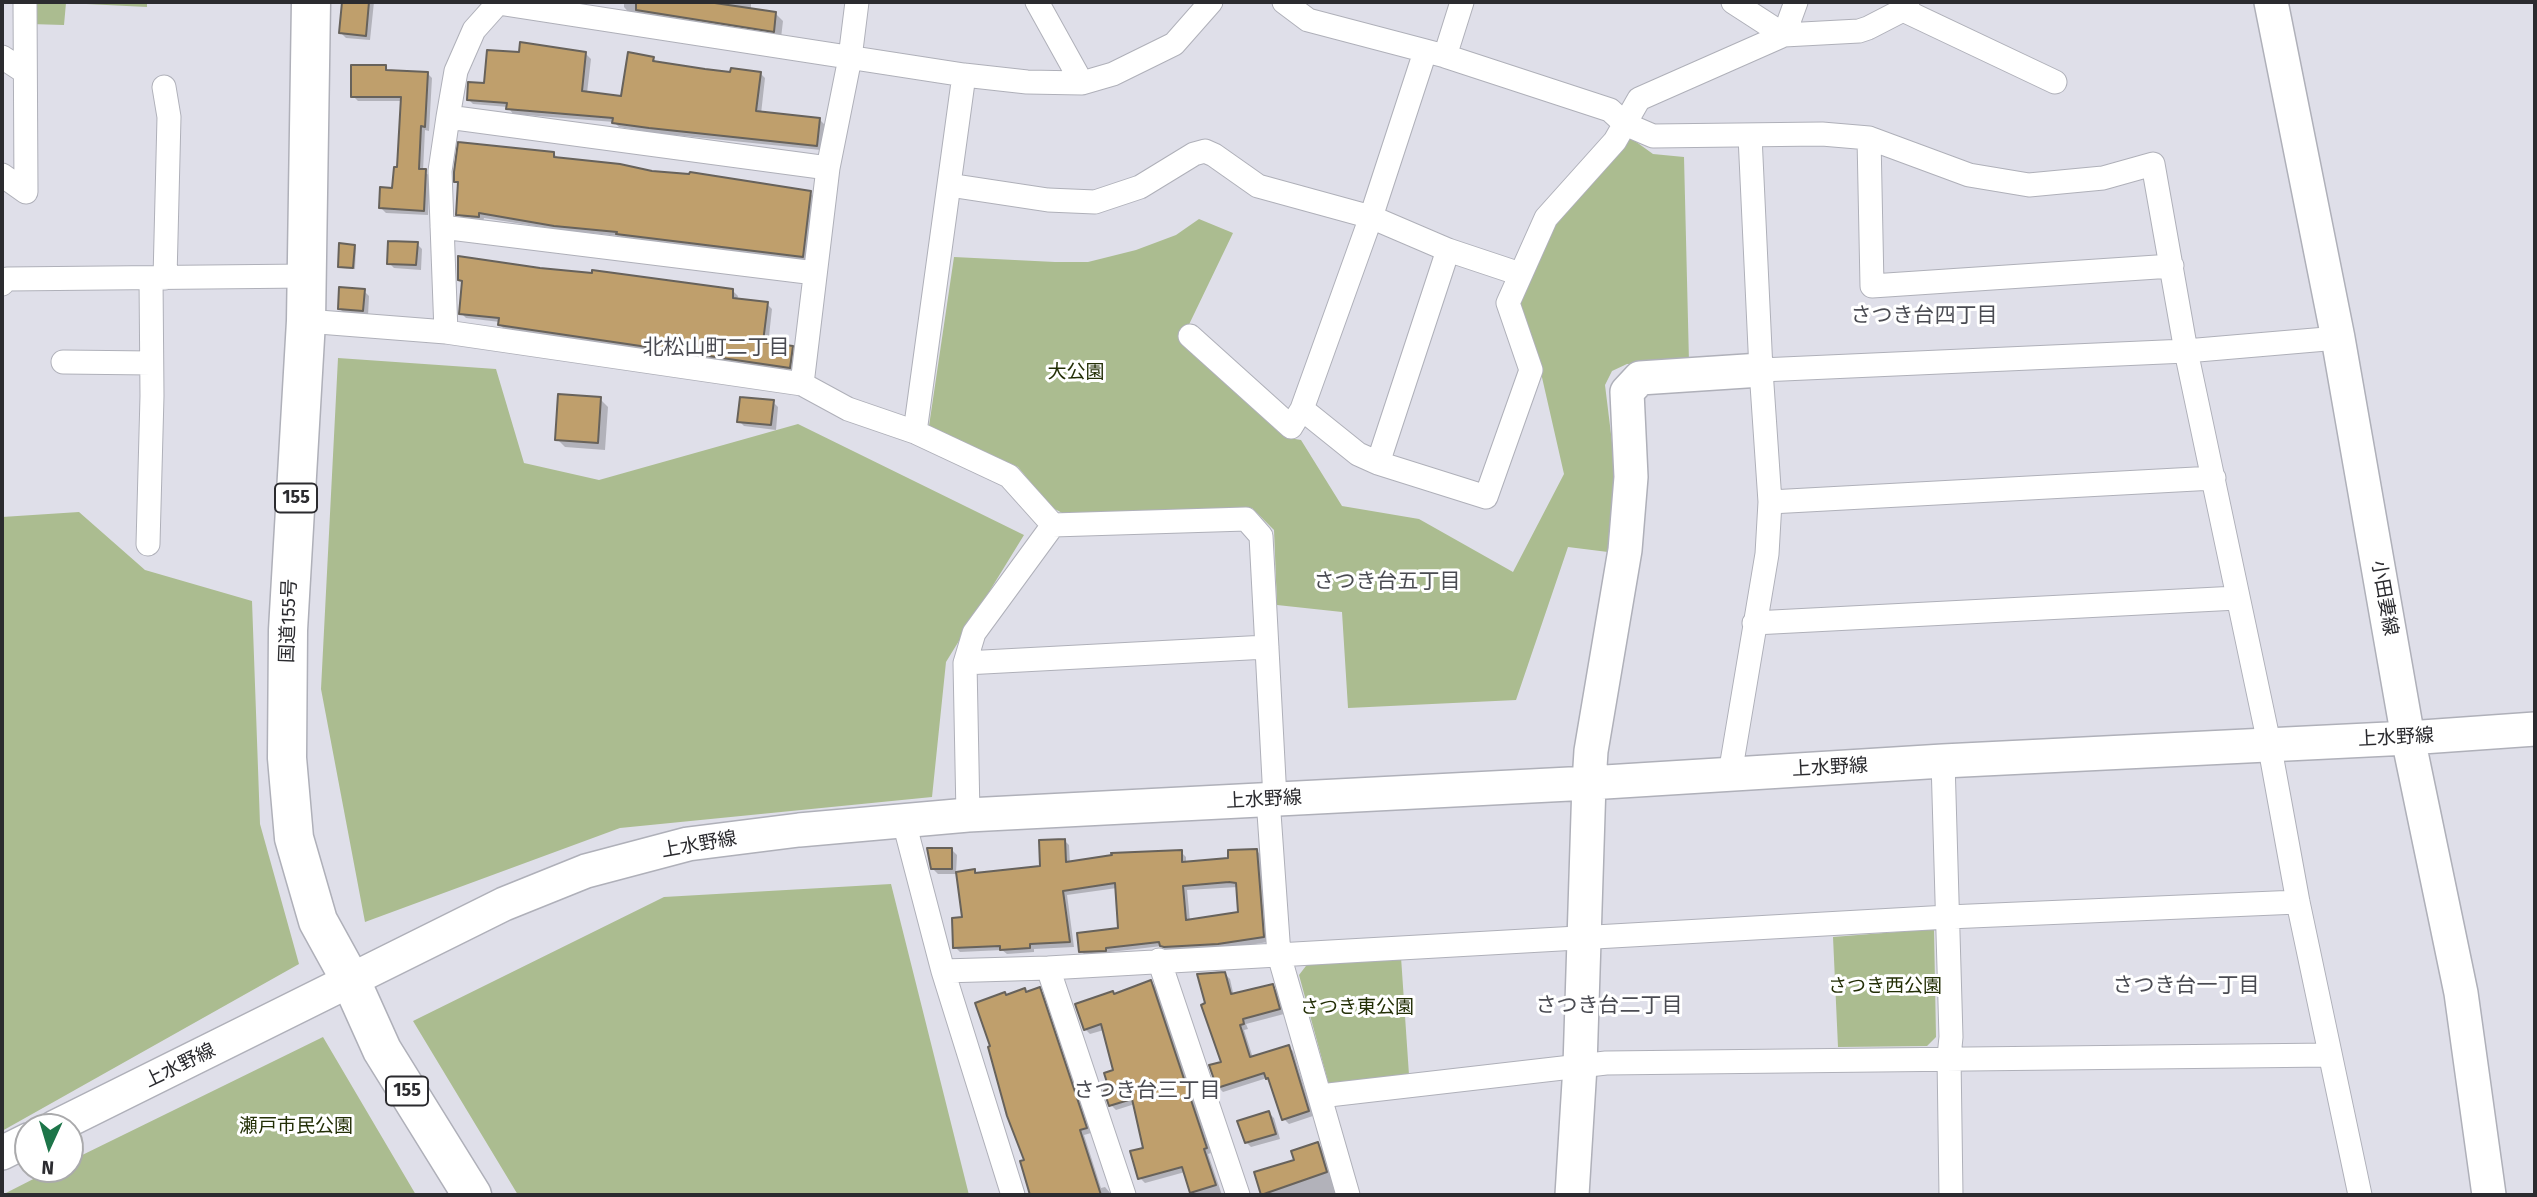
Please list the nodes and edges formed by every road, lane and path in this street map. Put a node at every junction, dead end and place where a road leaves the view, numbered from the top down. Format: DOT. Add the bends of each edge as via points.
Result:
graph roads {
  1 [pos="25,2"];
  2 [pos="310,2"];
  3 [pos="857,2"];
  4 [pos="1037,2"];
  5 [pos="1211,2"];
  6 [pos="1284,2"];
  7 [pos="1462,2"];
  8 [pos="1732,2"];
  9 [pos="1796,2"];
  10 [pos="2271,2"];
  11 [pos="499,3"];
  12 [pos="1905,6"];
  13 [pos="1784,35"];
  14 [pos="1435,54"];
  15 [pos="2,57"];
  16 [pos="850,58"];
  17 [pos="25,72"];
  18 [pos="964,75"];
  19 [pos="2055,82"];
  20 [pos="1082,83"];
  21 [pos="164,87"];
  22 [pos="448,117"];
  23 [pos="1625,124"];
  24 [pos="1750,136"];
  25 [pos="1869,138"];
  26 [pos="828,168"];
  27 [pos="2,175"];
  28 [pos="949,185"];
  29 [pos="1371,217"];
  30 [pos="442,227"];
  31 [pos="1448,250"];
  32 [pos="2172,266"];
  33 [pos="815,273"];
  34 [pos="1520,274"];
  35 [pos="307,276"];
  36 [pos="158,278"];
  37 [pos="4,279"];
  38 [pos="306,321"];
  39 [pos="446,332"];
  40 [pos="1190,336"];
  41 [pos="2337,338"];
  42 [pos="2186,351"];
  43 [pos="63,362"];
  44 [pos="151,363"];
  45 [pos="1761,370"];
  46 [pos="802,384"];
  47 [pos="1303,409"];
  48 [pos="915,432"];
  49 [pos="1378,463"];
  50 [pos="2214,478"];
  51 [pos="1770,502"];
  52 [pos="1053,525"];
  53 [pos="148,544"];
  54 [pos="2237,598"];
  55 [pos="1754,623"];
  56 [pos="1268,647"];
  57 [pos="965,663"];
  58 [pos="2535,729"];
  59 [pos="2409,738"];
  60 [pos="2269,743"];
  61 [pos="1943,761"];
  62 [pos="1731,774"];
  63 [pos="1589,783"];
  64 [pos="1272,799"];
  65 [pos="968,815"];
  66 [pos="904,822"];
  67 [pos="2298,902"];
  68 [pos="1948,917"];
  69 [pos="1584,938"];
  70 [pos="1279,955"];
  71 [pos="1159,960"];
  72 [pos="1048,968"];
  73 [pos="943,971"];
  74 [pos="351,981"];
  75 [pos="2330,1055"];
  76 [pos="1949,1057"];
  77 [pos="1580,1066"];
  78 [pos="1320,1096"];
  79 [pos="83,1113"];
  80 [pos="472,1195"];
  81 [pos="1013,1195"];
  82 [pos="1124,1195"];
  83 [pos="1238,1195"];
  84 [pos="1348,1195"];
  85 [pos="1572,1195"];
  86 [pos="1951,1195"];
  87 [pos="2360,1195"];
  88 [pos="2489,1195"];
  1 -- 17 [label="street"];
  2 -- 35 [label="highway, 国道155号 / 155"];
  3 -- 16 [label="street"];
  4 -- 20 [label="street"];
  5 -- 20 [label="street" via="1174,44 1113,74"];
  6 -- 14 [label="street" via="1308,20"];
  7 -- 14 [label="street"];
  8 -- 13 [label="street"];
  9 -- 13 [label="street"];
  10 -- 41 [label="street, 小田妻線"];
  11 -- 16 [label="street"];
  11 -- 22 [label="street" via="474,30 456,71"];
  12 -- 13 [label="street" via="1859,31"];
  12 -- 19 [label="street"];
  13 -- 23 [label="street" via="1639,99"];
  14 -- 23 [label="street" via="1610,110"];
  14 -- 29 [label="street"];
  15 -- 17 [label="street"];
  16 -- 18 [label="street"];
  16 -- 26 [label="street"];
  17 -- 27 [label="street" via="26,192"];
  18 -- 20 [label="street"];
  18 -- 28 [label="street"];
  21 -- 36 [label="street" via="169,117"];
  22 -- 26 [label="street"];
  22 -- 30 [label="street" via="440,171"];
  23 -- 24 [label="street" via="1653,136"];
  23 -- 34 [label="street" via="1546,218"];
  24 -- 25 [label="street"];
  24 -- 45 [label="street"];
  25 -- 32 [label="street" via="1969,175 2029,185 2103,178 2153,164"];
  25 -- 32 [label="street" via="1872,286"];
  26 -- 33 [label="street"];
  28 -- 29 [label="street" via="1048,201 1095,202 1140,187 1205,151 1258,186"];
  28 -- 48 [label="street"];
  29 -- 31 [label="street"];
  29 -- 47 [label="street"];
  30 -- 33 [label="street"];
  30 -- 39 [label="street"];
  31 -- 34 [label="street"];
  31 -- 49 [label="street"];
  32 -- 42 [label="street"];
  33 -- 46 [label="street"];
  34 -- 49 [label="street" via="1508,303 1531,370 1486,497"];
  35 -- 36 [label="street"];
  35 -- 38 [label="highway, 国道155号 / 155"];
  36 -- 37 [label="street"];
  36 -- 44 [label="street"];
  38 -- 39 [label="street"];
  38 -- 74 [label="highway, 国道155号 / 155" via="288,630 287,758 294,838 318,921"];
  39 -- 46 [label="street"];
  40 -- 47 [label="street" via="1291,427"];
  41 -- 42 [label="street"];
  41 -- 59 [label="street, 小田妻線"];
  42 -- 45 [label="street"];
  42 -- 50 [label="street"];
  43 -- 44 [label="street"];
  44 -- 53 [label="street"];
  45 -- 51 [label="street"];
  45 -- 63 [label="street" via="1640,378 1627,392 1630,477 1625,550"];
  46 -- 48 [label="street" via="848,409"];
  47 -- 49 [label="street" via="1359,454"];
  48 -- 52 [label="street" via="1009,476"];
  50 -- 51 [label="street"];
  50 -- 54 [label="street"];
  51 -- 55 [label="street" via="1767,554"];
  52 -- 56 [label="street" via="1246,519 1261,536"];
  52 -- 57 [label="street" via="974,633"];
  54 -- 55 [label="street"];
  54 -- 60 [label="street"];
  55 -- 62 [label="street"];
  56 -- 57 [label="street"];
  56 -- 64 [label="street"];
  57 -- 65 [label="street"];
  58 -- 59 [label="street, 上水野線"];
  59 -- 60 [label="street, 上水野線"];
  59 -- 88 [label="street, 小田妻線" via="2461,993"];
  60 -- 61 [label="street, 上水野線"];
  60 -- 67 [label="street"];
  61 -- 62 [label="street, 上水野線"];
  61 -- 68 [label="street"];
  62 -- 63 [label="street, 上水野線"];
  63 -- 64 [label="street, 上水野線"];
  63 -- 69 [label="street"];
  64 -- 65 [label="street, 上水野線"];
  64 -- 70 [label="street"];
  65 -- 66 [label="street, 上水野線"];
  66 -- 73 [label="street"];
  66 -- 74 [label="street, 上水野線" via="688,844 586,871 504,904"];
  67 -- 68 [label="street"];
  67 -- 75 [label="street"];
  68 -- 69 [label="street"];
  68 -- 76 [label="street"];
  69 -- 70 [label="street"];
  69 -- 77 [label="street"];
  70 -- 71 [label="street"];
  70 -- 78 [label="street"];
  71 -- 72 [label="street"];
  71 -- 83 [label="street"];
  72 -- 73 [label="street"];
  72 -- 82 [label="street"];
  73 -- 81 [label="street"];
  74 -- 79 [label="street, 上水野線"];
  74 -- 80 [label="highway, 国道155号 / 155" via="382,1050"];
  75 -- 76 [label="street"];
  75 -- 87 [label="street"];
  76 -- 77 [label="street"];
  76 -- 86 [label="street"];
  77 -- 78 [label="street"];
  77 -- 85 [label="street"];
  78 -- 84 [label="street"];
}
